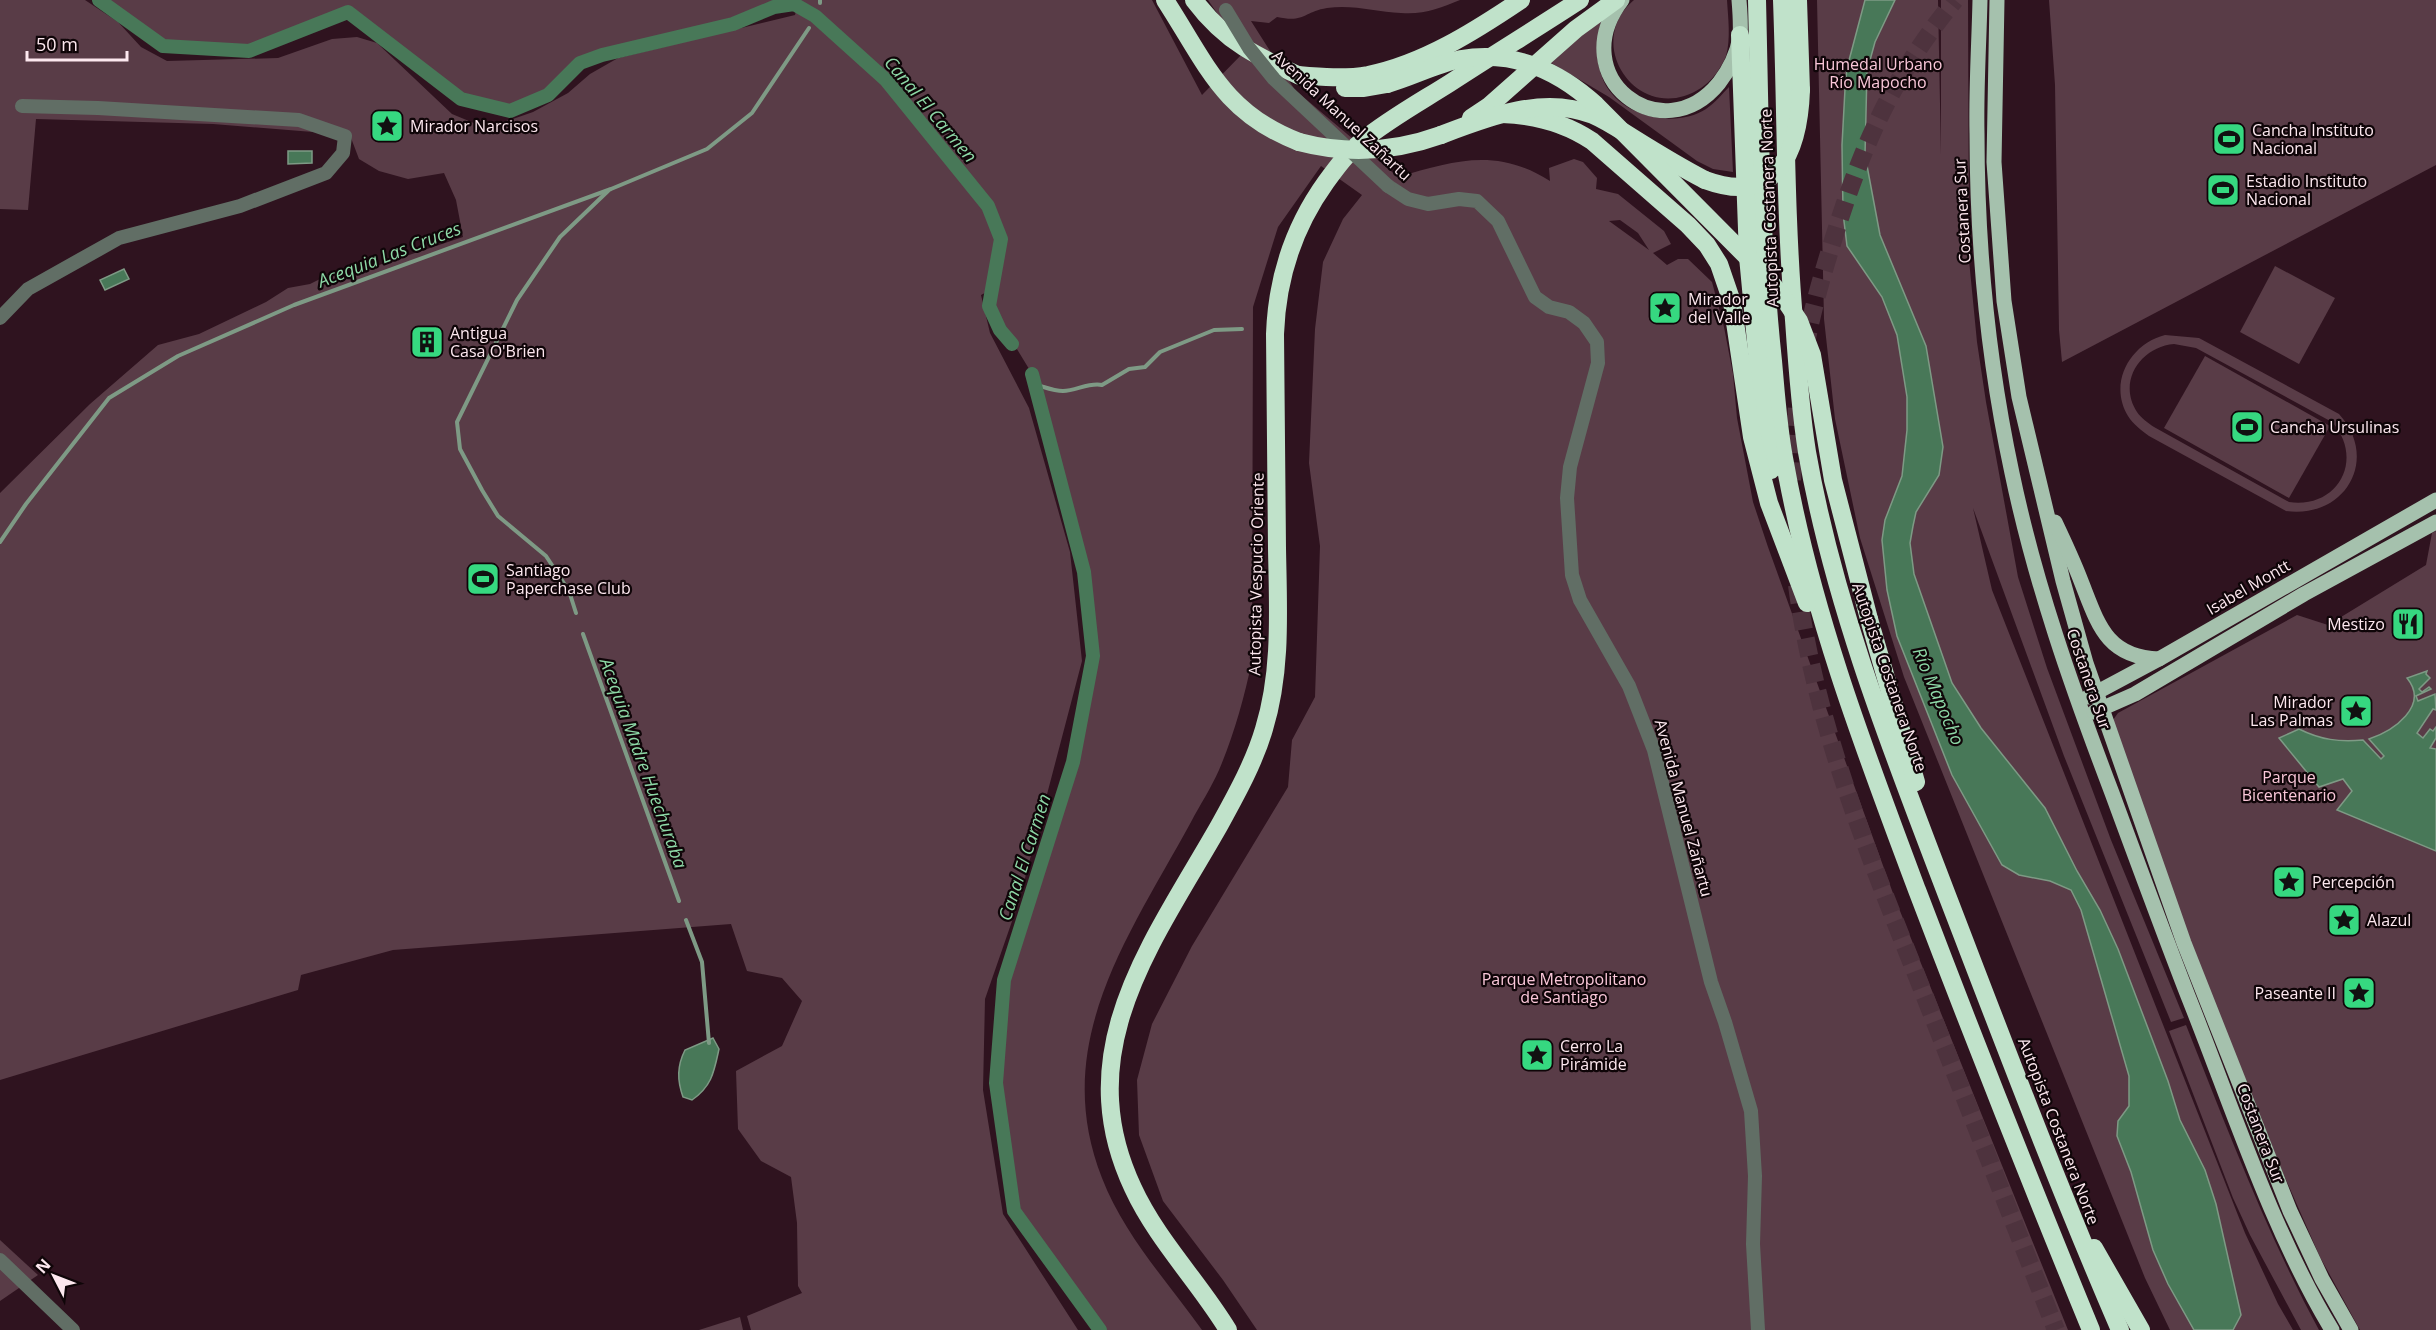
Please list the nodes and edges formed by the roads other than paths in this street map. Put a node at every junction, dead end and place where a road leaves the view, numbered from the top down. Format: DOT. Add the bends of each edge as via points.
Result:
graph roads {
  1 [pos="1165,0"];
  2 [pos="1194,0"];
  3 [pos="1502,0"];
  4 [pos="1515,0"];
  5 [pos="1521,0"];
  6 [pos="1554,0"];
  7 [pos="1580,0"];
  8 [pos="1616,0"];
  9 [pos="1622,0"];
  10 [pos="1739,0"];
  11 [pos="1757,0"];
  12 [pos="1782,0"];
  13 [pos="1798,0"];
  14 [pos="1980,0"];
  15 [pos="1997,0"];
  16 [pos="1223,5"];
  17 [pos="1482,25"];
  18 [pos="1740,35"];
  19 [pos="1506,47"];
  20 [pos="1298,75"];
  21 [pos="22,106"];
  22 [pos="1502,114"];
  23 [pos="1441,135"];
  24 [pos="0,318"];
  25 [pos="2042,497"];
  26 [pos="2436,500"];
  27 [pos="2436,515"];
  28 [pos="2436,522"];
  29 [pos="2420,530"];
  30 [pos="1786,547"];
  31 [pos="2159,659"];
  32 [pos="1841,682"];
  33 [pos="2097,693"];
  34 [pos="2077,701"];
  35 [pos="2102,709"];
  36 [pos="2083,717"];
  37 [pos="1930,852"];
  38 [pos="2066,1205"];
  39 [pos="0,1260"];
  40 [pos="73,1330"];
  41 [pos="1228,1330"];
  42 [pos="1758,1330"];
  43 [pos="2091,1330"];
  44 [pos="2120,1330"];
  45 [pos="2140,1330"];
  46 [pos="2332,1330"];
  47 [pos="2350,1330"];
  1 -- 23 [label="highway, bridge" via="1208,71 1229,97 1258,122 1299,142 1340,150 1408,145"];
  2 -- 20 [label="highway" via="1233,41 1254,56"];
  3 -- 17 [label="highway"];
  4 -- 17 [label="highway"];
  5 -- 17 [label="highway"];
  6 -- 19 [label="highway" via="1543,15"];
  7 -- 19 [label="highway, Autopista Vespucio Oriente"];
  8 -- 23 [label="highway" via="1554,47 1489,106"];
  9 -- 18 [label="main road" via="1604,36 1606,67 1624,94 1653,109 1682,109 1708,94 1728,70"];
  10 -- 18 [label="main road"];
  11 -- 32 [label="highway, Autopista Costanera Norte" via="1764,251 1778,417 1804,552"];
  12 -- 37 [label="highway, Autopista Costanera Norte" via="1790,275 1807,449 1827,544 1847,612"];
  13 -- 22 [label="highway, bridge" via="1801,90 1795,141 1785,160 1761,182 1739,187 1705,180 1593,115 1559,107"];
  14 -- 34 [label="main road, Costanera Sur" via="1979,221 1993,369 2023,525"];
  15 -- 25 [label="main road, Costanera Sur" via="1994,151 1999,255 2019,397"];
  16 -- 42 [label="street, Avenida Manuel Zañartu, bridge" via="1274,79 1388,186 1408,199 1428,204 1459,199 1477,201 1498,221 1535,297 1569,312 1584,323 1597,342 1598,363 1570,467 1567,518 1572,575 1580,600 1629,686 1654,750 1711,982 1751,1111"];
  17 -- 20 [label="highway" via="1425,56 1380,72 1344,77"];
  18 -- 30 [label="highway" via="1746,224 1755,338 1769,461"];
  19 -- 41 [label="highway, Autopista Vespucio Oriente" via="1354,148 1309,207 1292,242 1276,314 1278,616 1271,700 1252,762 1144,960 1114,1037 1109,1096 1122,1163 1157,1230"];
  20 -- 37 [label="highway, bridge" via="1339,87 1364,88 1477,57 1514,60 1555,73 1596,105 1761,270 1788,303 1810,349 1835,490 1912,765"];
  21 -- 24 [label="street" via="299,120 345,136 343,153 326,173 240,206 119,237 28,289"];
  22 -- 23 [label="highway"];
  22 -- 30 [label="highway" via="1554,122 1580,133 1707,245 1719,264 1735,315 1752,437 1769,503"];
  25 -- 31 [label="main road" via="2106,637 2126,651"];
  25 -- 33 [label="main road, Costanera Sur"];
  26 -- 31 [label="main road, Isabel Montt"];
  27 -- 29 [label="street, Isabel Montt"];
  28 -- 29 [label="main road"];
  29 -- 35 [label="main road, Isabel Montt" via="2135,694"];
  30 -- 32 [label="highway"];
  31 -- 33 [label="main road, Isabel Montt"];
  32 -- 43 [label="highway, Autopista Costanera Norte" via="2010,1133"];
  33 -- 34 [label="main road, Isabel Montt"];
  33 -- 35 [label="main road, Costanera Sur"];
  34 -- 36 [label="main road, Costanera Sur"];
  35 -- 36 [label="main road, Isabel Montt"];
  35 -- 47 [label="main road, Costanera Sur" via="2184,943 2276,1177 2304,1243"];
  36 -- 46 [label="main road, Costanera Sur" via="2272,1210"];
  37 -- 38 [label="highway, Autopista Costanera Norte"];
  38 -- 44 [label="highway, Autopista Costanera Norte"];
  38 -- 45 [label="highway"];
  39 -- 40 [label="street"];
}
